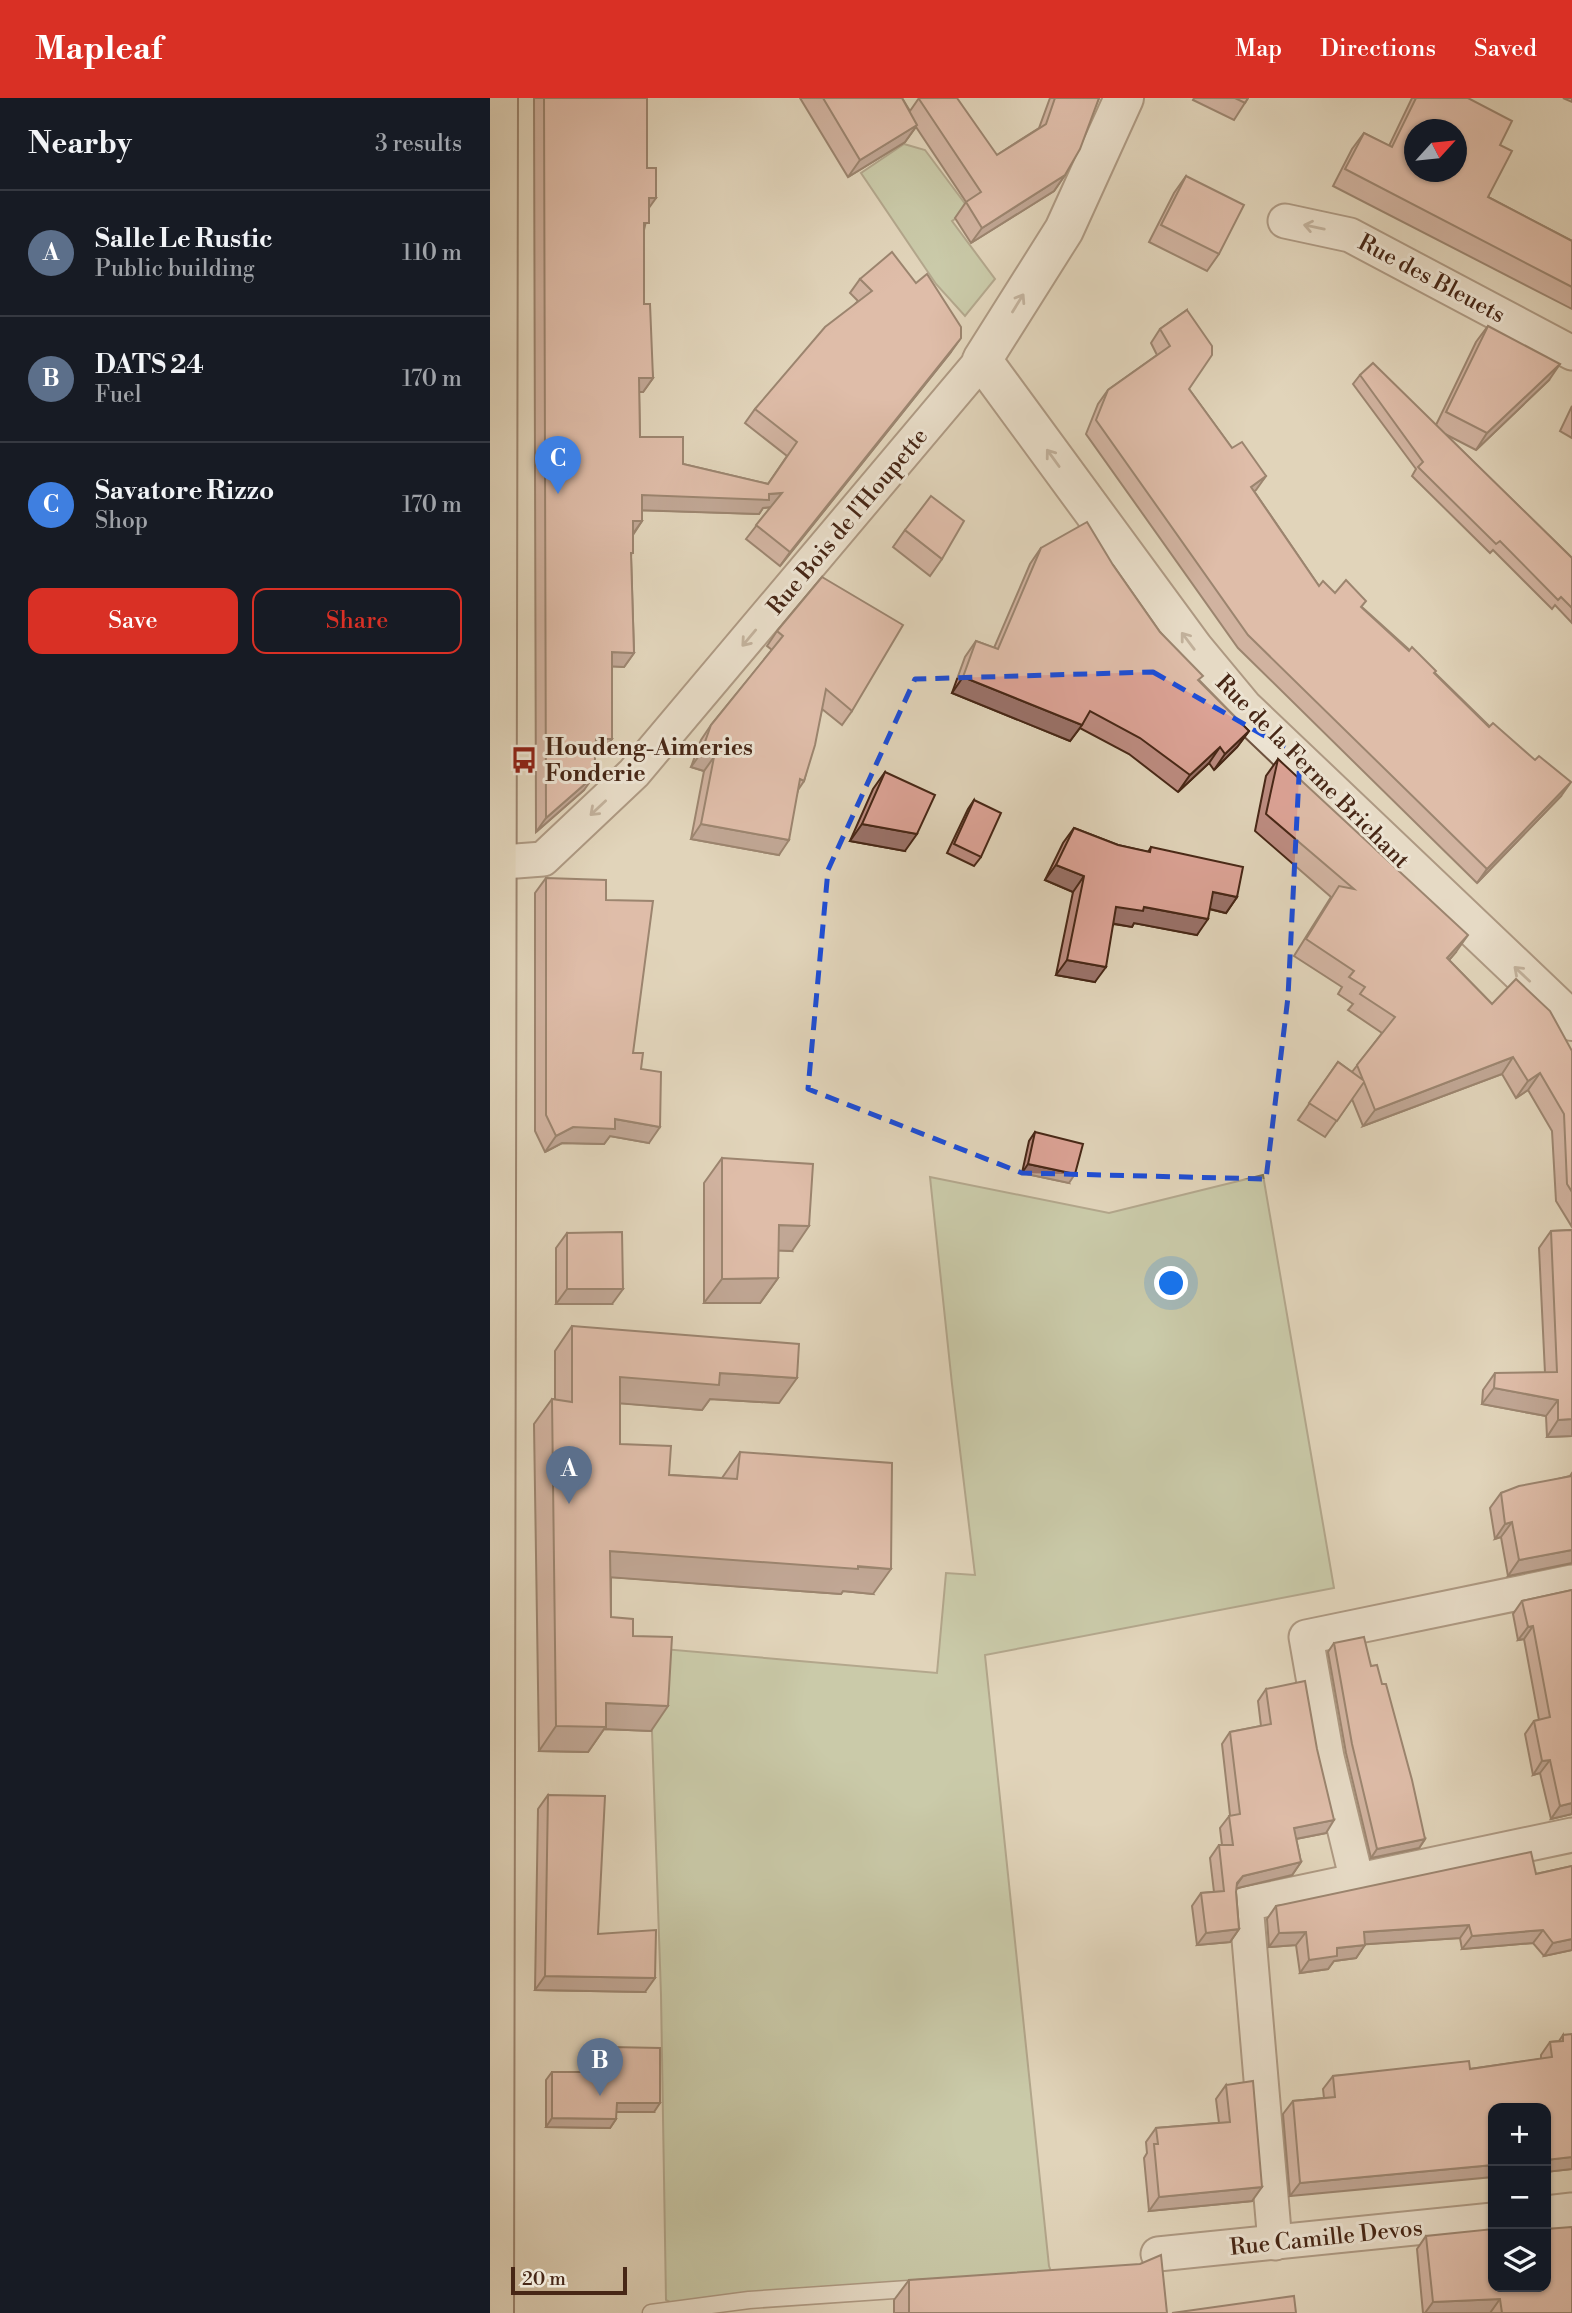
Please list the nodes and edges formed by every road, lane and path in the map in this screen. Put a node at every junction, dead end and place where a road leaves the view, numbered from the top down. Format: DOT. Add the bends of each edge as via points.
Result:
graph roads {
  1 [pos="498,98"];
  2 [pos="1124,98"];
  3 [pos="1285,221"];
  4 [pos="1572,353"];
  5 [pos="982,360"];
  6 [pos="493,864"];
  7 [pos="1572,1021"];
  8 [pos="1572,1583"];
  9 [pos="1572,1835"];
  10 [pos="1356,1881"];
  11 [pos="1572,2210"];
  12 [pos="1551,2212"];
  13 [pos="1488,2221"];
  14 [pos="1275,2243"];
  15 [pos="1152,2257"];
  16 [pos="943,2287"];
  17 [pos="494,2313"];
  18 [pos="651,2313"];
  1 -- 6 [label="main road"];
  5 -- 2 [label="street, Rue Bois de l'Houpette, one-way" via="1064,230"];
  4 -- 3 [label="street, Rue des Bleuets, one-way" via="1350,235"];
  5 -- 6 [label="street, Rue Bois de l'Houpette, one-way" via="634,773 543,859"];
  7 -- 5 [label="street, Rue de la Ferme Brichant, one-way" via="1243,708 1194,649"];
  6 -- 17 [label="main road"];
  8 -- 10 [label="street" via="1306,1637 1327,1757"];
  9 -- 10 [label="street"];
  10 -- 14 [label="street" via="1246,1904"];
  11 -- 12 [label="street"];
  13 -- 14 [label="street, Rue Camille Devos"];
  14 -- 15 [label="street, Rue Camille Devos"];
  16 -- 18 [label="lane" via="749,2300"];
}
